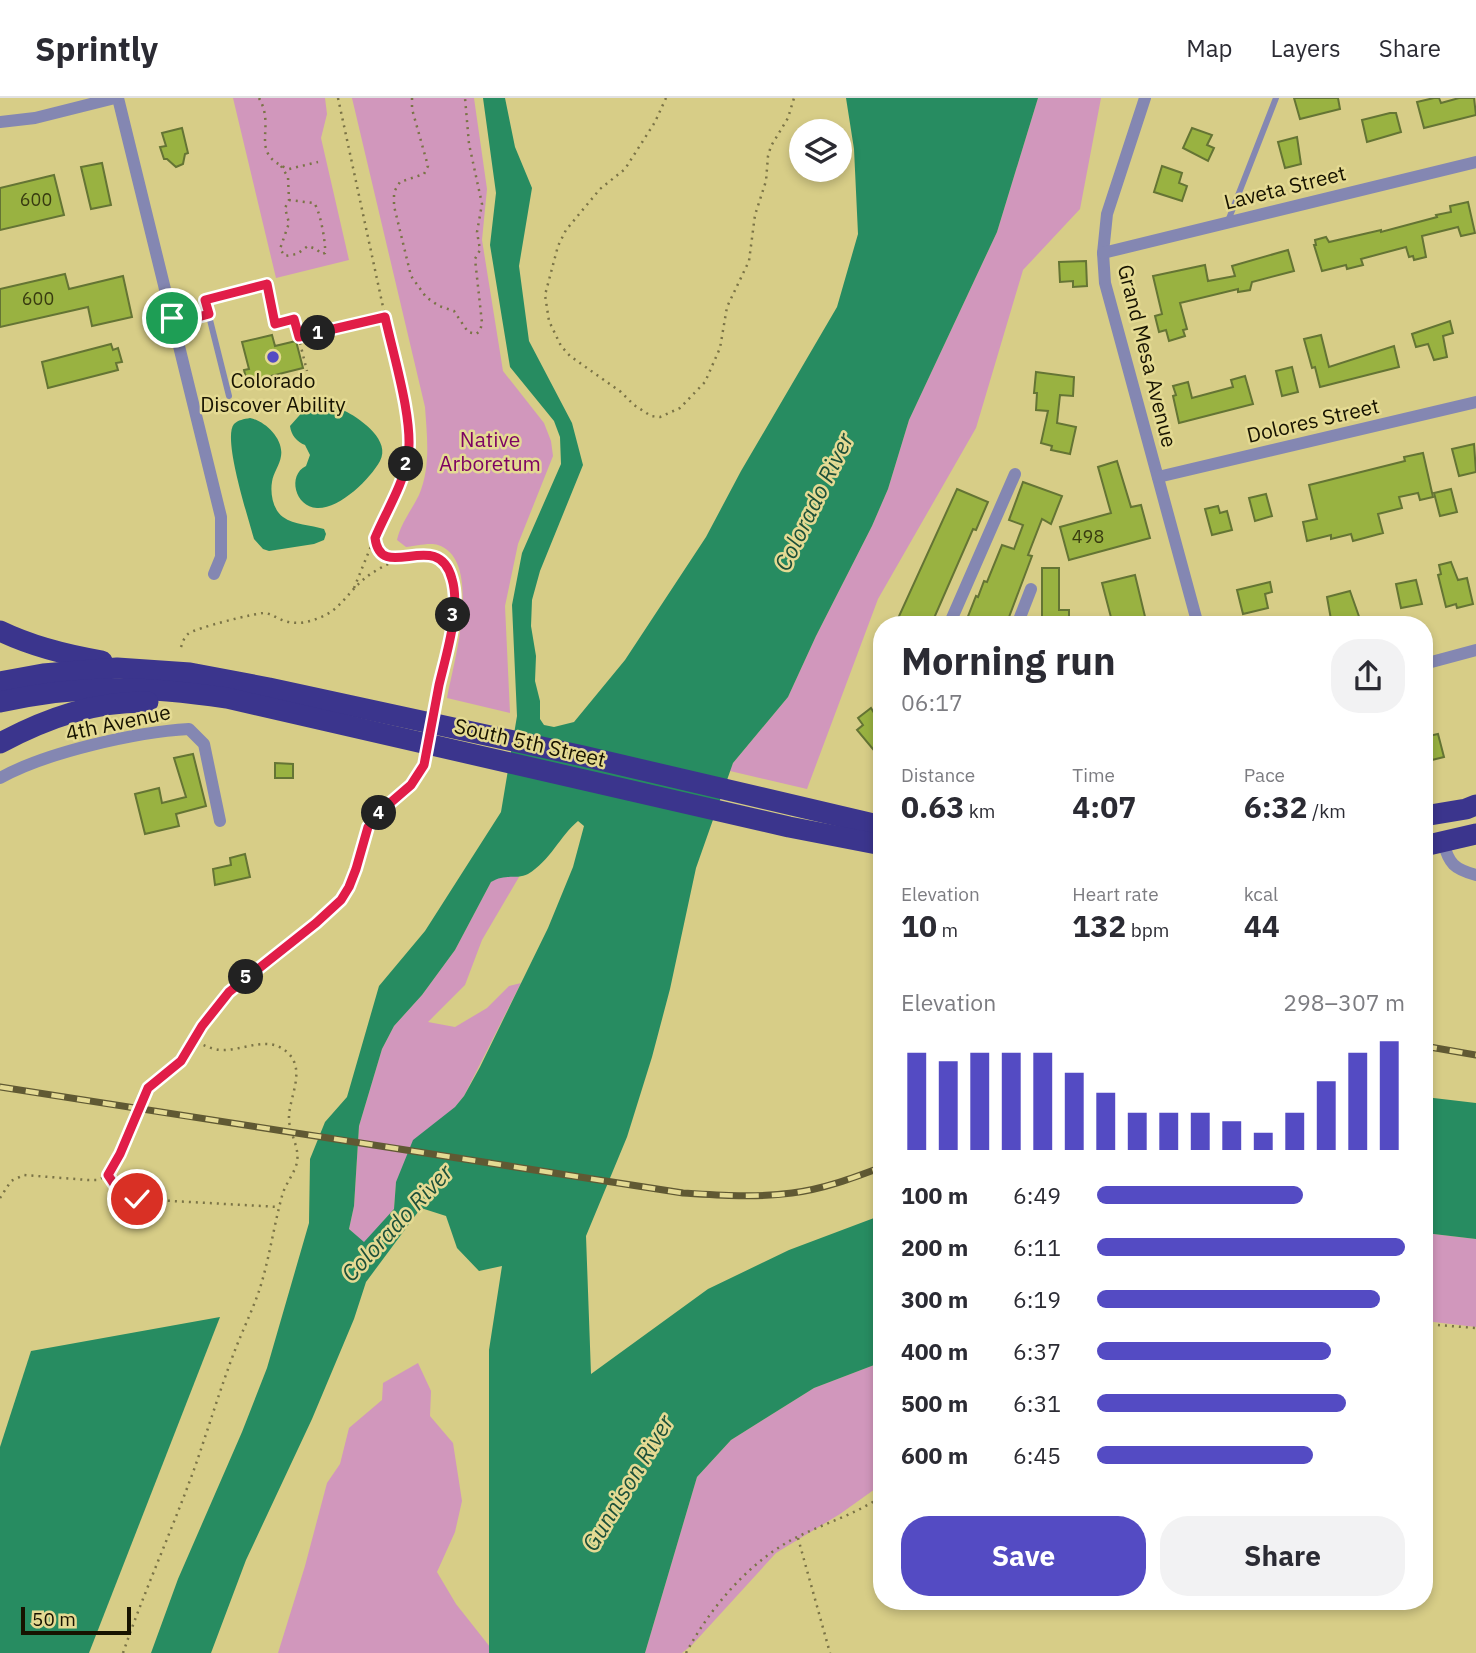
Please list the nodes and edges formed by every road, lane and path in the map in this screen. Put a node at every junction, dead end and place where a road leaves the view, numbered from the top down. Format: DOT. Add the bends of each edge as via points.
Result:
graph roads {
  1 [pos="116,98"];
  2 [pos="260,98"];
  3 [pos="338,98"];
  4 [pos="412,98"];
  5 [pos="465,98"];
  6 [pos="666,98"];
  7 [pos="794,98"];
  8 [pos="1146,98"];
  9 [pos="1276,98"];
  10 [pos="0,122"];
  11 [pos="318,162"];
  12 [pos="1476,162"];
  13 [pos="281,166"];
  14 [pos="289,200"];
  15 [pos="1227,222"];
  16 [pos="1103,253"];
  17 [pos="268,284"];
  18 [pos="209,314"];
  19 [pos="385,317"];
  20 [pos="173,324"];
  21 [pos="299,337"];
  22 [pos="307,371"];
  23 [pos="229,396"];
  24 [pos="1476,402"];
  25 [pos="1014,474"];
  26 [pos="1158,477"];
  27 [pos="375,538"];
  28 [pos="401,559"];
  29 [pos="214,574"];
  30 [pos="1031,589"];
  31 [pos="352,591"];
  32 [pos="953,616"];
  33 [pos="1020,616"];
  34 [pos="1196,616"];
  35 [pos="0,631"];
  36 [pos="181,648"];
  37 [pos="1476,650"];
  38 [pos="1433,661"];
  39 [pos="173,672"];
  40 [pos="0,682"];
  41 [pos="227,698"];
  42 [pos="0,702"];
  43 [pos="335,713"];
  44 [pos="434,713"];
  45 [pos="0,743"];
  46 [pos="426,752"];
  47 [pos="0,778"];
  48 [pos="1471,807"];
  49 [pos="1433,815"];
  50 [pos="791,817"];
  51 [pos="220,821"];
  52 [pos="873,825"];
  53 [pos="1476,834"];
  54 [pos="1433,839"];
  55 [pos="1433,840"];
  56 [pos="873,842"];
  57 [pos="1433,842"];
  58 [pos="1476,875"];
  59 [pos="194,1041"];
  60 [pos="108,1175"];
  61 [pos="0,1198"];
  62 [pos="279,1208"];
  63 [pos="1433,1325"];
  64 [pos="1476,1328"];
  65 [pos="873,1502"];
  66 [pos="798,1538"];
  67 [pos="123,1653"];
  68 [pos="686,1653"];
  69 [pos="830,1653"];
  1 -- 10 [label="street"];
  1 -- 20 [label="street"];
  2 -- 13 [label="path" via="266,117 265,150"];
  3 -- 19 [label="path"];
  4 -- 5 [label="path" via="428,166 424,174 400,183 394,192 411,276 426,297 454,311 468,332 476,334 482,323 475,259 480,250 477,232 482,204 468,144"];
  6 -- 7 [label="path" via="625,169 589,201 566,230 545,295 549,321 570,356 651,416 660,417 680,408 705,382 720,348 727,307 748,261 768,156 789,118"];
  8 -- 16 [label="street, Grand Mesa Avenue" via="1107,214"];
  9 -- 15 [label="lane"];
  11 -- 13 [label="path" via="289,169"];
  12 -- 15 [label="street, Laveta Street"];
  13 -- 14 [label="path" via="288,177"];
  14 -- 14 [label="path" via="285,208 289,223 280,249 285,256 308,247 325,253 319,209 314,203"];
  15 -- 16 [label="street, Laveta Street"];
  16 -- 26 [label="street, Grand Mesa Avenue" via="1105,283"];
  17 -- 18 [label="lane" via="205,300"];
  17 -- 21 [label="path" via="275,324 294,319"];
  18 -- 20 [label="lane"];
  18 -- 23 [label="lane"];
  19 -- 21 [label="path"];
  19 -- 27 [label="path" via="408,423 409,448"];
  20 -- 29 [label="street" via="221,517 221,556"];
  21 -- 22 [label="path"];
  24 -- 26 [label="street, Dolores Street"];
  25 -- 32 [label="street"];
  26 -- 34 [label="street, Grand Mesa Avenue"];
  27 -- 28 [label="path" via="379,551"];
  27 -- 31 [label="path"];
  28 -- 31 [label="path" via="376,570"];
  28 -- 44 [label="path" via="432,555 447,567 452,579 452,626"];
  30 -- 33 [label="street"];
  31 -- 36 [label="path" via="318,619 294,623 267,613 255,615 195,629 184,638"];
  35 -- 39 [label="highway" via="65,655"];
  37 -- 38 [label="street"];
  39 -- 40 [label="highway, South 5th Street" via="117,668"];
  39 -- 43 [label="highway, South 5th Street" via="216,678"];
  41 -- 42 [label="highway, South 5th Street" via="122,687"];
  41 -- 43 [label="highway, South 5th Street"];
  41 -- 45 [label="highway" via="94,707 46,721"];
  43 -- 50 [label="highway, South 5th Street" via="583,756"];
  46 -- 59 [label="path" via="424,765 411,785 368,827 341,900 229,992"];
  47 -- 51 [label="street, 4th Avenue" via="61,754 155,731 189,729 204,744"];
  48 -- 49 [label="highway"];
  48 -- 54 [label="highway" via="1454,827"];
  50 -- 52 [label="highway, South 5th Street"];
  50 -- 56 [label="highway, South 5th Street"];
  53 -- 55 [label="highway"];
  57 -- 58 [label="street" via="1459,870"];
  59 -- 60 [label="path" via="181,1061 148,1088"];
  59 -- 62 [label="path" via="224,1050 277,1045 292,1058 296,1082 289,1127 297,1163"];
  60 -- 61 [label="path" via="98,1180 24,1175 11,1181"];
  60 -- 62 [label="path" via="118,1190 137,1199"];
  62 -- 67 [label="path" via="257,1295"];
  63 -- 64 [label="path"];
  65 -- 66 [label="path"];
  66 -- 68 [label="path" via="755,1563 699,1627"];
  66 -- 69 [label="path"];
}
